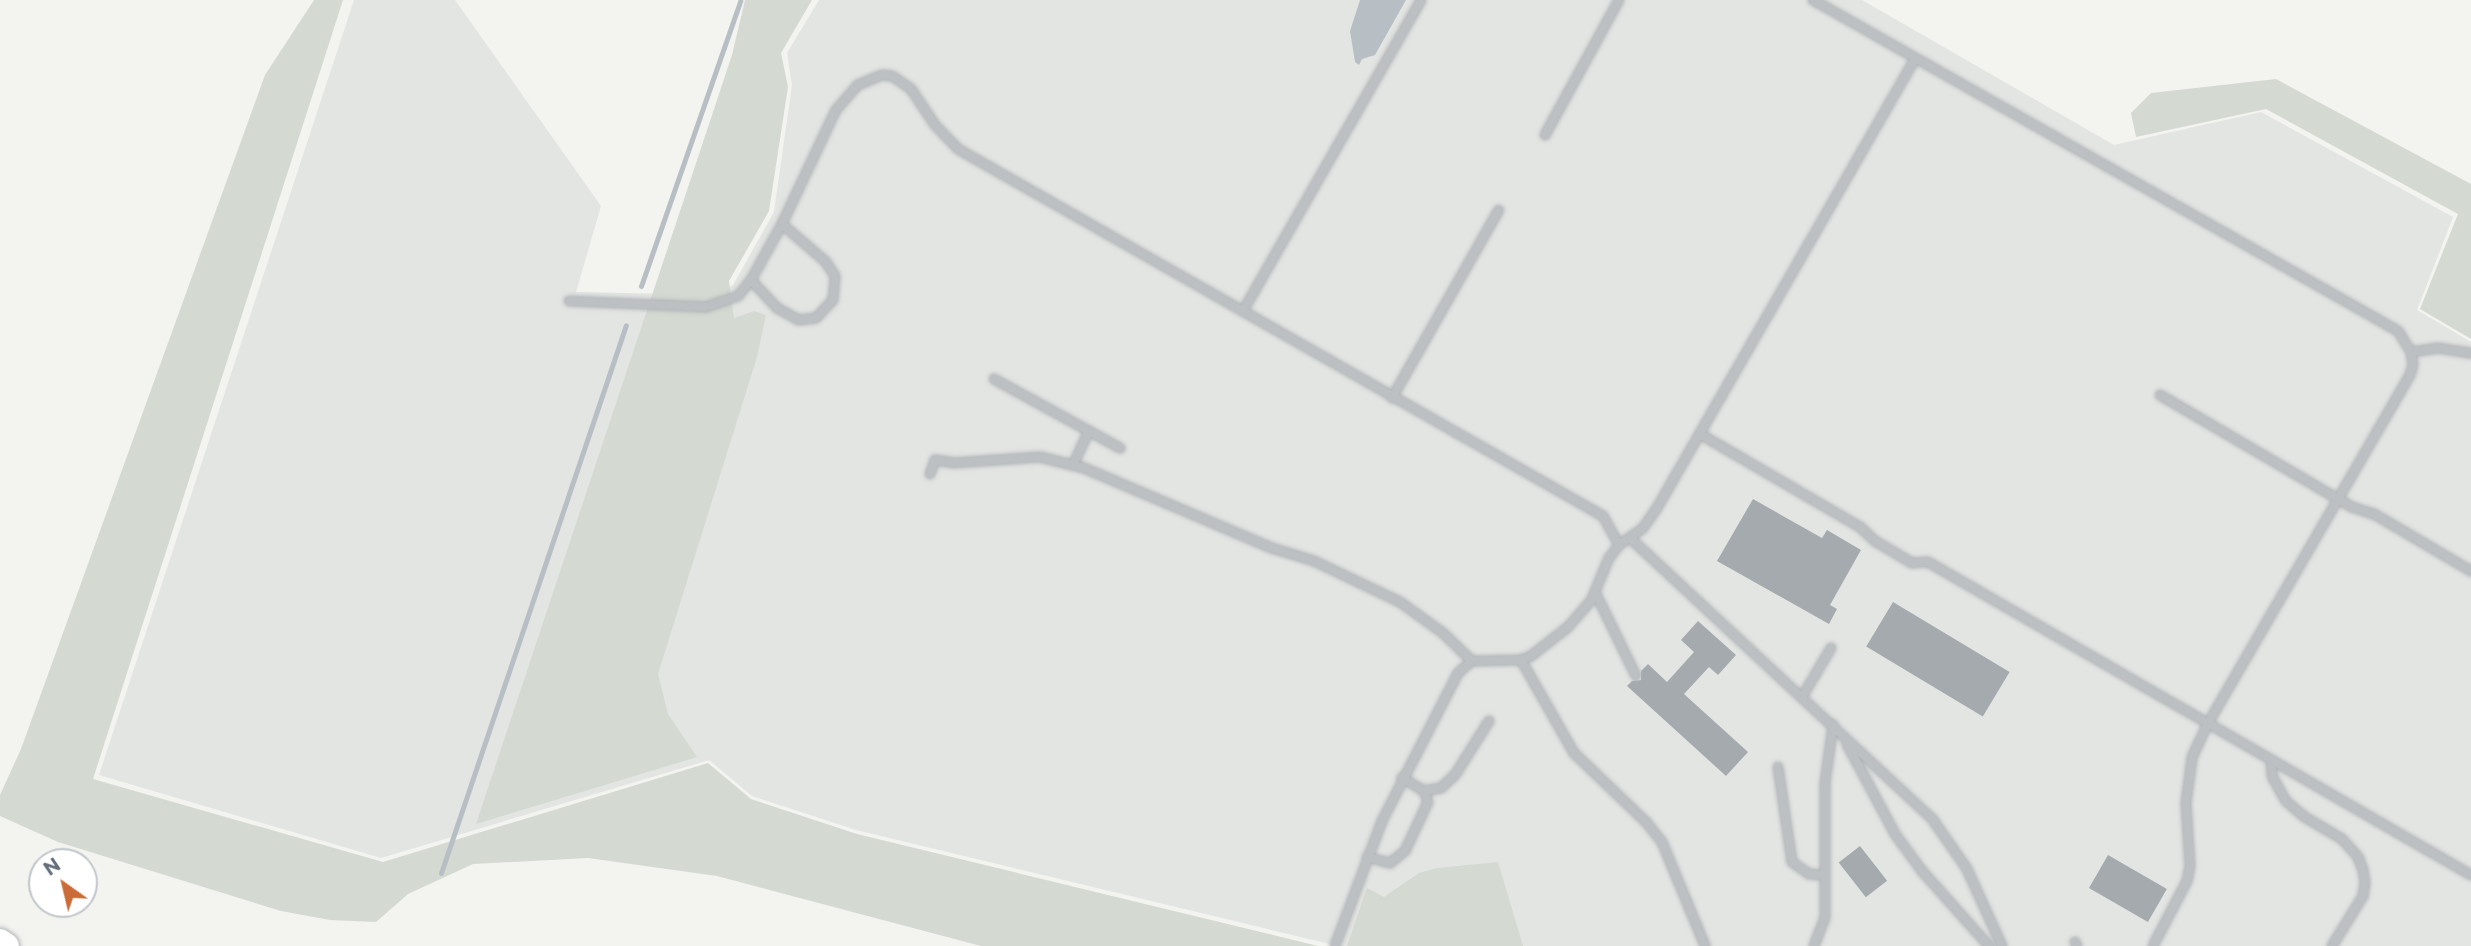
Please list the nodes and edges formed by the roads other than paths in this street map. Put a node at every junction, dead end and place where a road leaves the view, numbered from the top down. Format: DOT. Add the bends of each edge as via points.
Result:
graph roads {
  1 [pos="1421,0"];
  2 [pos="1619,0"];
  3 [pos="1814,0"];
  4 [pos="1915,60"];
  5 [pos="1545,135"];
  6 [pos="1499,211"];
  7 [pos="782,224"];
  8 [pos="751,280"];
  9 [pos="569,301"];
  10 [pos="1243,311"];
  11 [pos="2411,352"];
  12 [pos="2471,353"];
  13 [pos="994,379"];
  14 [pos="2160,395"];
  15 [pos="1392,398"];
  16 [pos="1089,431"];
  17 [pos="1700,434"];
  18 [pos="1120,448"];
  19 [pos="1073,465"];
  20 [pos="930,474"];
  21 [pos="2338,499"];
  22 [pos="1631,539"];
  23 [pos="1619,545"];
  24 [pos="2471,571"];
  25 [pos="1595,592"];
  26 [pos="1831,648"];
  27 [pos="1521,660"];
  28 [pos="1472,661"];
  29 [pos="1636,676"];
  30 [pos="1802,697"];
  31 [pos="1489,721"];
  32 [pos="2208,723"];
  33 [pos="1832,725"];
  34 [pos="1844,738"];
  35 [pos="2272,760"];
  36 [pos="1778,767"];
  37 [pos="1402,778"];
  38 [pos="1424,792"];
  39 [pos="1367,856"];
  40 [pos="1825,875"];
  41 [pos="2471,875"];
  42 [pos="0,942"];
  43 [pos="6,946"];
  44 [pos="1335,946"];
  45 [pos="1705,946"];
  46 [pos="1814,946"];
  47 [pos="1989,946"];
  48 [pos="2002,946"];
  49 [pos="2153,946"];
  50 [pos="2332,946"];
  1 -- 10 [label="lane"];
  2 -- 5 [label="lane"];
  3 -- 4 [label="lane"];
  4 -- 11 [label="lane" via="2398,331"];
  4 -- 17 [label="lane"];
  6 -- 15 [label="lane"];
  7 -- 8 [label="lane"];
  7 -- 8 [label="lane" via="826,261 835,276 833,300 816,318 799,320 776,308"];
  7 -- 10 [label="lane" via="836,110 858,85 882,75 892,76 911,89 934,125 958,149"];
  8 -- 9 [label="lane" via="738,296 706,307"];
  10 -- 15 [label="lane"];
  11 -- 12 [label="lane" via="2438,348"];
  11 -- 21 [label="lane" via="2410,375"];
  13 -- 16 [label="lane"];
  14 -- 21 [label="lane"];
  15 -- 23 [label="lane" via="1603,516"];
  16 -- 18 [label="lane"];
  16 -- 19 [label="lane"];
  17 -- 22 [label="lane" via="1657,508"];
  17 -- 32 [label="lane" via="1860,527 1912,563 1928,562"];
  19 -- 20 [label="lane" via="1040,457 953,463 935,460"];
  19 -- 28 [label="lane" via="1314,561 1401,603"];
  21 -- 24 [label="lane" via="2374,514"];
  21 -- 32 [label="lane"];
  22 -- 23 [label="lane"];
  22 -- 30 [label="lane"];
  23 -- 25 [label="lane"];
  25 -- 27 [label="lane" via="1559,635"];
  25 -- 29 [label="lane"];
  26 -- 30 [label="lane"];
  27 -- 28 [label="lane"];
  27 -- 45 [label="lane" via="1574,753 1662,842"];
  28 -- 37 [label="lane" via="1458,674"];
  30 -- 33 [label="lane"];
  31 -- 38 [label="lane" via="1455,775 1441,788"];
  32 -- 35 [label="lane"];
  32 -- 49 [label="lane" via="2188,777 2187,881"];
  33 -- 34 [label="lane"];
  33 -- 40 [label="lane" via="1825,783"];
  34 -- 47 [label="lane" via="1895,834"];
  34 -- 48 [label="lane" via="1945,833"];
  35 -- 41 [label="lane"];
  35 -- 50 [label="lane" via="2273,776 2286,802 2342,839 2358,856 2363,870 2363,895"];
  36 -- 40 [label="lane" via="1792,862 1809,874"];
  37 -- 38 [label="lane"];
  37 -- 39 [label="lane"];
  38 -- 39 [label="lane" via="1428,802 1405,851 1390,863"];
  39 -- 44 [label="lane"];
  40 -- 46 [label="lane" via="1825,917"];
  42 -- 43 [label="highway"];
}
